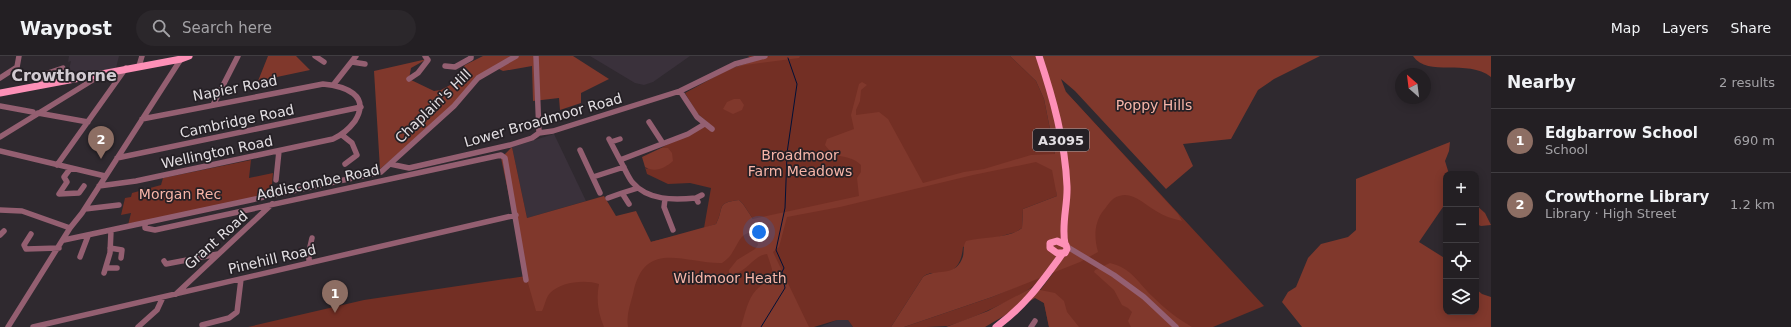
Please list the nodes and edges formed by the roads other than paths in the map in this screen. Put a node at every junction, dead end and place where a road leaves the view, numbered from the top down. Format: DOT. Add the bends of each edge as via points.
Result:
graph roads {
  1 [pos="20,56"];
  2 [pos="142,56"];
  3 [pos="189,56"];
  4 [pos="238,56"];
  5 [pos="315,56"];
  6 [pos="356,56"];
  7 [pos="425,56"];
  8 [pos="471,56"];
  9 [pos="516,56"];
  10 [pos="536,56"];
  11 [pos="765,56"];
  12 [pos="1039,56"];
  13 [pos="181,59"];
  14 [pos="324,62"];
  15 [pos="352,62"];
  16 [pos="365,64"];
  17 [pos="139,66"];
  18 [pos="445,66"];
  19 [pos="63,68"];
  20 [pos="126,68"];
  21 [pos="98,74"];
  22 [pos="0,78"];
  23 [pos="409,79"];
  24 [pos="40,84"];
  25 [pos="334,84"];
  26 [pos="680,91"];
  27 [pos="0,93"];
  28 [pos="213,105"];
  29 [pos="0,106"];
  30 [pos="361,107"];
  31 [pos="35,113"];
  32 [pos="142,119"];
  33 [pos="88,122"];
  34 [pos="649,125"];
  35 [pos="703,125"];
  36 [pos="712,129"];
  37 [pos="539,133"];
  38 [pos="341,136"];
  39 [pos="0,137"];
  40 [pos="620,139"];
  41 [pos="662,142"];
  42 [pos="580,150"];
  43 [pos="279,151"];
  44 [pos="1,153"];
  45 [pos="117,158"];
  46 [pos="620,160"];
  47 [pos="345,164"];
  48 [pos="390,164"];
  49 [pos="57,166"];
  50 [pos="624,167"];
  51 [pos="70,169"];
  52 [pos="105,176"];
  53 [pos="592,177"];
  54 [pos="276,180"];
  55 [pos="84,186"];
  56 [pos="100,186"];
  57 [pos="638,188"];
  58 [pos="600,193"];
  59 [pos="622,193"];
  60 [pos="702,195"];
  61 [pos="608,198"];
  62 [pos="665,199"];
  63 [pos="272,204"];
  64 [pos="629,204"];
  65 [pos="119,205"];
  66 [pos="1,208"];
  67 [pos="85,209"];
  68 [pos="516,215"];
  69 [pos="145,224"];
  70 [pos="1063,227"];
  71 [pos="70,228"];
  72 [pos="673,230"];
  73 [pos="111,231"];
  74 [pos="30,234"];
  75 [pos="88,236"];
  76 [pos="312,238"];
  77 [pos="64,240"];
  78 [pos="1051,246"];
  79 [pos="59,248"];
  80 [pos="110,248"];
  81 [pos="1065,249"];
  82 [pos="218,254"];
  83 [pos="80,257"];
  84 [pos="121,258"];
  85 [pos="164,261"];
  86 [pos="309,263"];
  87 [pos="1052,267"];
  88 [pos="116,268"];
  89 [pos="241,279"];
  90 [pos="526,280"];
  91 [pos="176,294"];
  92 [pos="163,297"];
  93 [pos="202,325"];
  94 [pos="8,327"];
  95 [pos="33,327"];
  96 [pos="138,327"];
  97 [pos="996,327"];
  98 [pos="1176,327"];
  1 -- 22 [label="street" via="16,68"];
  2 -- 17 [label="street"];
  3 -- 13 [label="main road"];
  4 -- 28 [label="street"];
  5 -- 14 [label="street"];
  6 -- 15 [label="street"];
  7 -- 23 [label="street" via="428,60 418,73"];
  8 -- 18 [label="street" via="454,67"];
  9 -- 48 [label="street, Chaplain's Hill" via="478,78 454,106"];
  10 -- 37 [label="street"];
  11 -- 26 [label="street, Lower Broadmoor Road" via="735,64"];
  12 -- 70 [label="main road, A3095" via="1064,153 1067,189"];
  13 -- 17 [label="main road"];
  13 -- 32 [label="street"];
  15 -- 16 [label="street"];
  15 -- 25 [label="street"];
  17 -- 20 [label="main road"];
  19 -- 24 [label="street" via="47,73"];
  20 -- 21 [label="main road"];
  20 -- 33 [label="street"];
  21 -- 24 [label="main road"];
  21 -- 31 [label="street" via="96,78"];
  24 -- 27 [label="main road"];
  25 -- 28 [label="street, Napier Road" via="309,85"];
  25 -- 30 [label="street" via="343,86 357,95"];
  26 -- 35 [label="street"];
  26 -- 37 [label="street, Lower Broadmoor Road" via="553,132"];
  28 -- 32 [label="street, Napier Road"];
  29 -- 31 [label="street"];
  30 -- 38 [label="street" via="357,119"];
  30 -- 45 [label="street, Cambridge Road"];
  31 -- 33 [label="street"];
  31 -- 39 [label="street"];
  32 -- 45 [label="street"];
  33 -- 49 [label="street"];
  34 -- 41 [label="street"];
  35 -- 36 [label="street"];
  35 -- 41 [label="street" via="688,134"];
  37 -- 48 [label="street, Lower Broadmoor Road" via="510,145 411,168"];
  38 -- 43 [label="street, Wellington Road"];
  38 -- 47 [label="street" via="350,139 357,155"];
  40 -- 46 [label="street" via="610,141"];
  41 -- 46 [label="street"];
  42 -- 53 [label="street"];
  43 -- 54 [label="street"];
  43 -- 56 [label="street, Wellington Road" via="136,181"];
  44 -- 49 [label="street"];
  45 -- 52 [label="street"];
  46 -- 50 [label="street"];
  48 -- 69 [label="street" via="381,172 372,175"];
  49 -- 51 [label="street"];
  50 -- 53 [label="street"];
  50 -- 57 [label="street"];
  51 -- 52 [label="street"];
  51 -- 55 [label="street" via="64,177 67,182 59,194 79,193"];
  52 -- 56 [label="street"];
  53 -- 58 [label="street"];
  56 -- 67 [label="street"];
  57 -- 59 [label="street"];
  57 -- 62 [label="street"];
  59 -- 61 [label="street"];
  59 -- 64 [label="street"];
  60 -- 62 [label="street" via="697,200"];
  62 -- 72 [label="street" via="664,207"];
  63 -- 68 [label="street, Addiscombe Road" via="501,155 505,158"];
  63 -- 69 [label="street, Addiscombe Road" via="155,230 146,228"];
  63 -- 82 [label="street, Grant Road"];
  65 -- 67 [label="street"];
  66 -- 71 [label="street" via="24,211"];
  67 -- 71 [label="street"];
  68 -- 86 [label="street, Pinehill Road"];
  68 -- 90 [label="street"];
  69 -- 73 [label="street"];
  70 -- 78 [label="main road, A3095"];
  70 -- 81 [label="main road, A3095"];
  71 -- 77 [label="street"];
  73 -- 75 [label="street"];
  73 -- 80 [label="street"];
  74 -- 79 [label="street" via="24,245 24,252"];
  75 -- 77 [label="street"];
  75 -- 83 [label="street"];
  76 -- 86 [label="street"];
  77 -- 79 [label="street"];
  78 -- 81 [label="main road" via="1057,253"];
  78 -- 81 [label="main road" via="1057,240"];
  78 -- 87 [label="main road"];
  79 -- 94 [label="street"];
  80 -- 84 [label="street" via="122,250"];
  80 -- 88 [label="street" via="106,270"];
  81 -- 87 [label="main road"];
  81 -- 98 [label="street" via="1114,275 1144,297"];
  82 -- 85 [label="street" via="166,264"];
  82 -- 91 [label="street, Grant Road"];
  86 -- 89 [label="street, Pinehill Road"];
  87 -- 97 [label="main road" via="1030,298"];
  89 -- 91 [label="street, Pinehill Road"];
  89 -- 93 [label="street" via="237,312 229,318"];
  91 -- 92 [label="street, Pinehill Road"];
  92 -- 95 [label="street, Pinehill Road"];
  92 -- 96 [label="street" via="158,309"];
}
